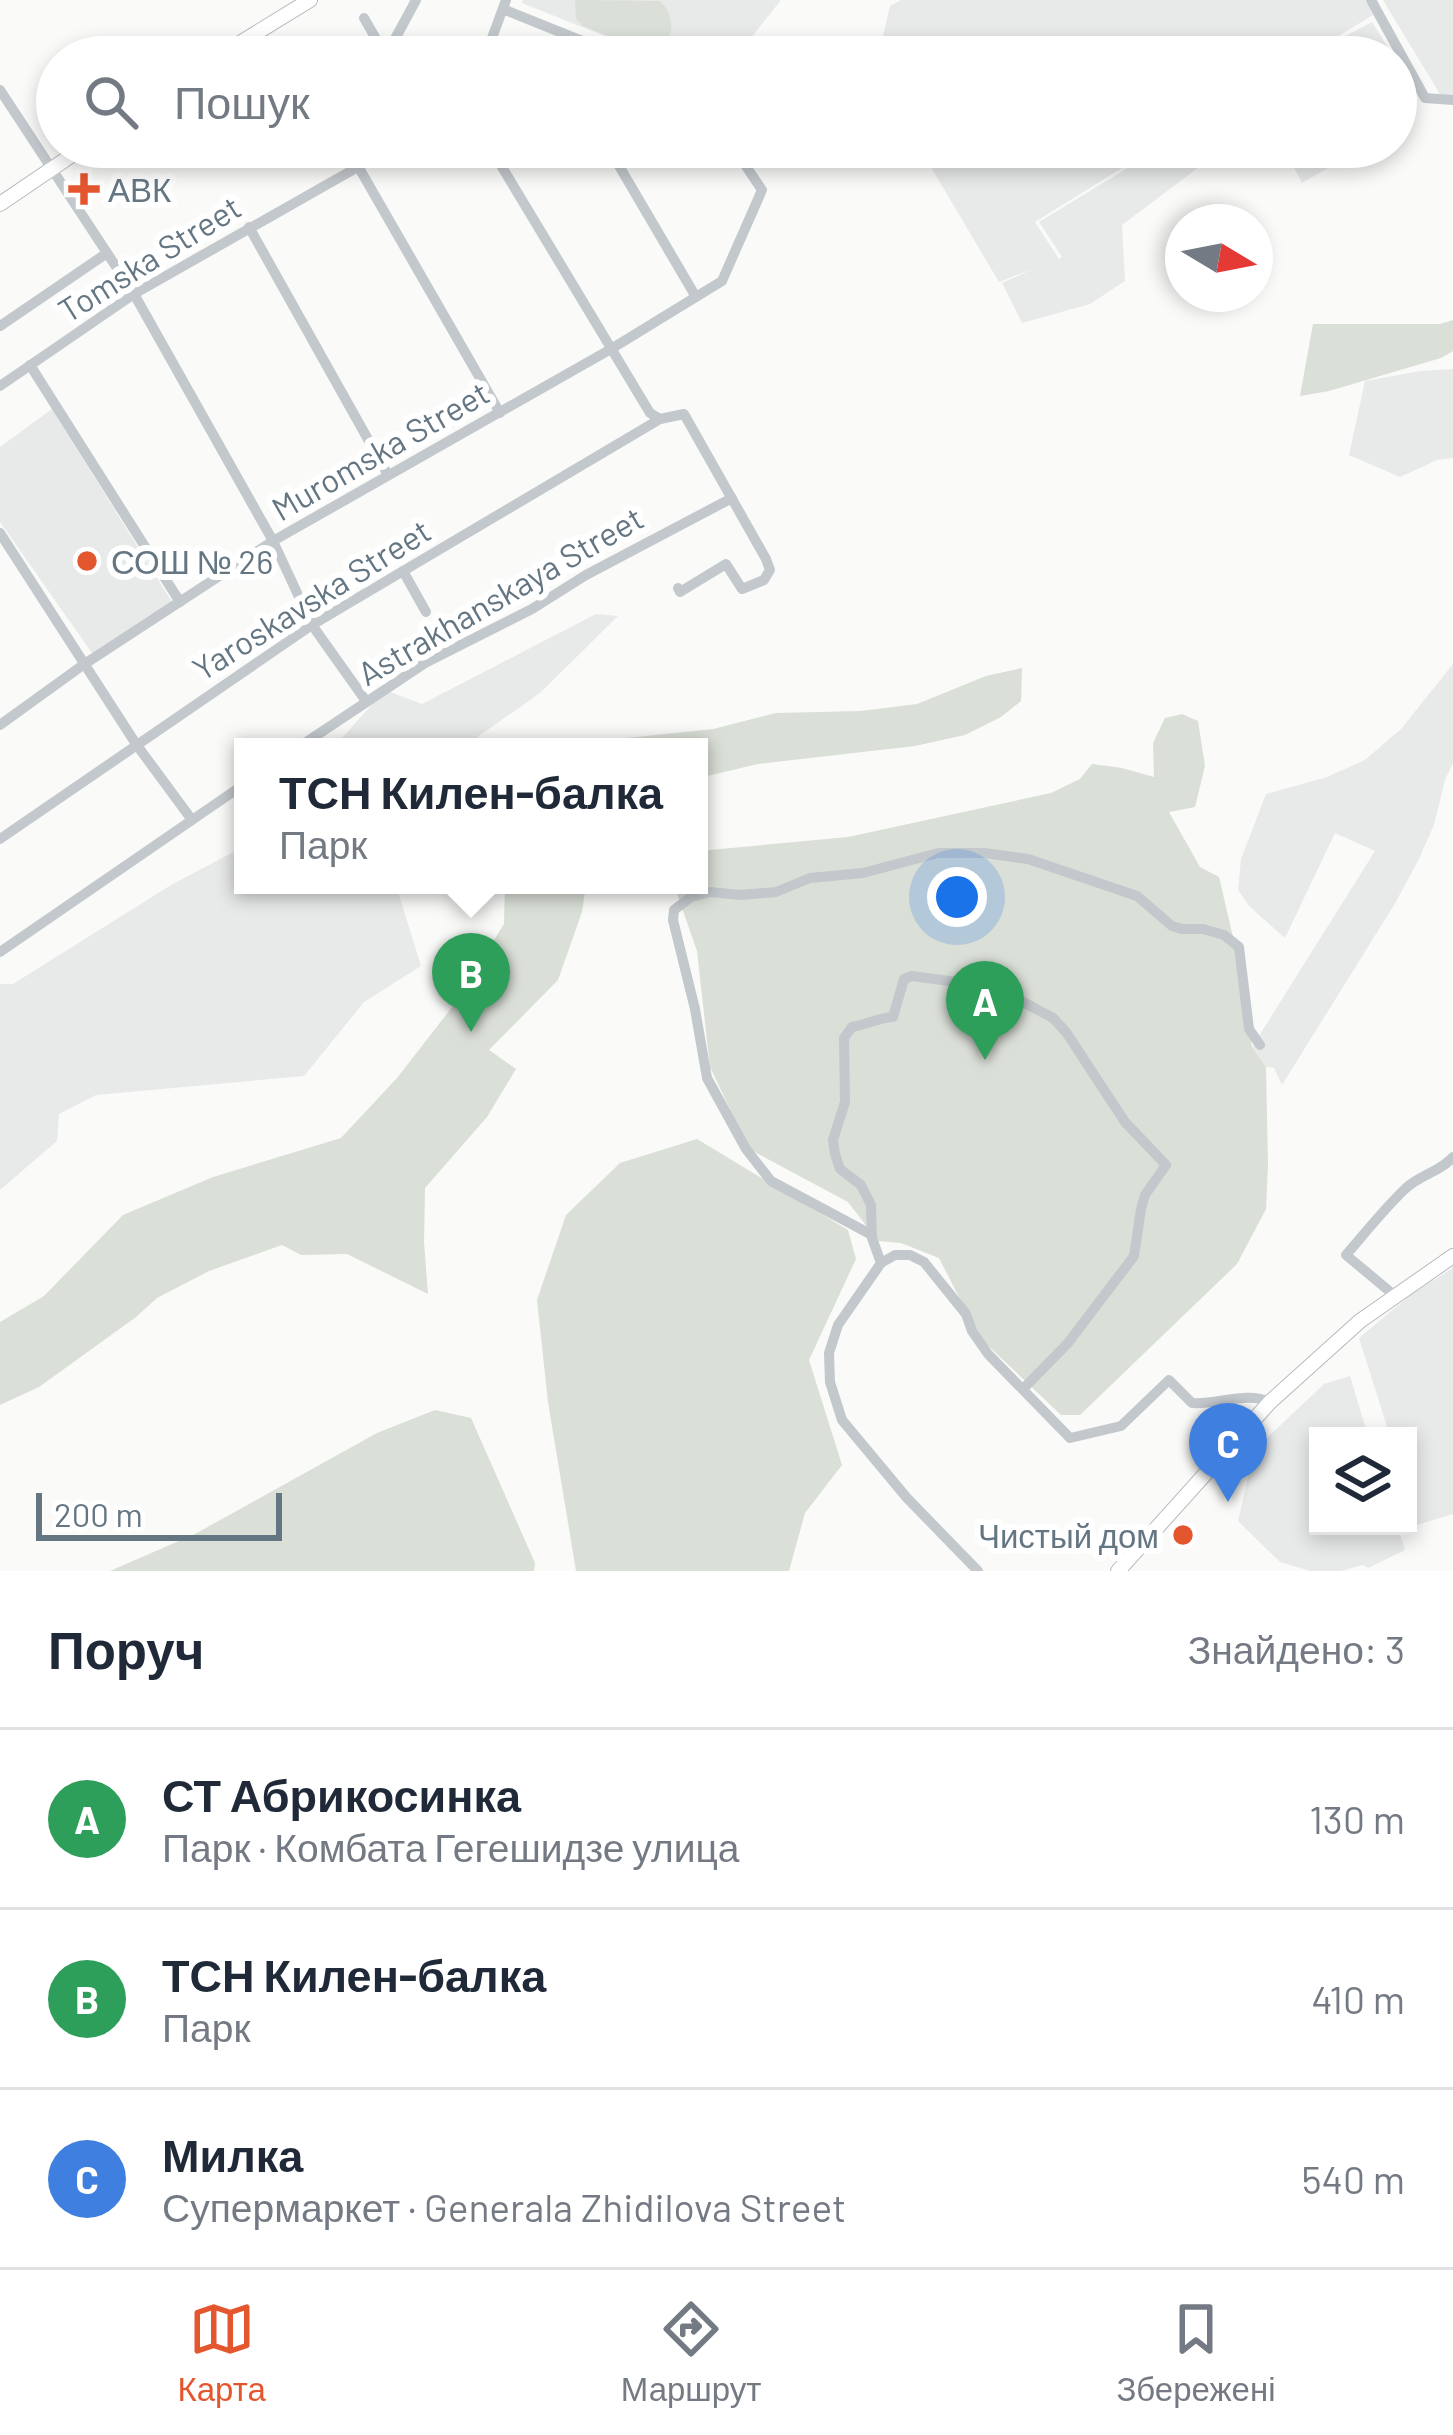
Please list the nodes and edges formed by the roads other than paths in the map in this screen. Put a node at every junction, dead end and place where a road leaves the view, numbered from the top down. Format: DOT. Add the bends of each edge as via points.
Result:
graph roads {
  1 [pos="310,0"];
  2 [pos="416,0"];
  3 [pos="1371,0"];
  4 [pos="505,4"];
  5 [pos="364,18"];
  6 [pos="251,36"];
  7 [pos="374,36"];
  8 [pos="397,36"];
  9 [pos="492,36"];
  10 [pos="564,36"];
  11 [pos="1391,36"];
  12 [pos="1417,83"];
  13 [pos="0,90"];
  14 [pos="1453,100"];
  15 [pos="36,145"];
  16 [pos="355,168"];
  17 [pos="360,168"];
  18 [pos="503,168"];
  19 [pos="620,168"];
  20 [pos="747,168"];
  21 [pos="52,169"];
  22 [pos="0,204"];
  23 [pos="249,227"];
  24 [pos="107,254"];
  25 [pos="134,294"];
  26 [pos="696,297"];
  27 [pos="0,326"];
  28 [pos="611,349"];
  29 [pos="30,365"];
  30 [pos="0,386"];
  31 [pos="500,412"];
  32 [pos="660,419"];
  33 [pos="388,476"];
  34 [pos="732,498"];
  35 [pos="0,533"];
  36 [pos="274,541"];
  37 [pos="404,571"];
  38 [pos="677,588"];
  39 [pos="180,602"];
  40 [pos="426,612"];
  41 [pos="312,625"];
  42 [pos="83,665"];
  43 [pos="366,701"];
  44 [pos="0,702"];
  45 [pos="5,722"];
  46 [pos="312,738"];
  47 [pos="136,744"];
  48 [pos="234,791"];
  49 [pos="192,820"];
  50 [pos="0,838"];
  51 [pos="708,893"];
  52 [pos="702,894"];
  53 [pos="0,952"];
  54 [pos="1260,1045"];
  55 [pos="1453,1157"];
  56 [pos="872,1235"];
  57 [pos="1453,1256"];
  58 [pos="881,1263"];
  59 [pos="1394,1294"];
  60 [pos="1024,1388"];
  61 [pos="1270,1402"];
  62 [pos="978,1571"];
  63 [pos="1118,1571"];
  1 -- 6 [label="main road"];
  2 -- 8 [label="street"];
  3 -- 11 [label="street"];
  4 -- 9 [label="street"];
  4 -- 10 [label="street"];
  5 -- 7 [label="street"];
  12 -- 14 [label="street" via="1425,98"];
  13 -- 15 [label="street"];
  16 -- 23 [label="street, Tomska Street"];
  17 -- 31 [label="street"];
  18 -- 28 [label="street"];
  19 -- 26 [label="street"];
  20 -- 26 [label="street, Muromska Street" via="762,190 722,280"];
  21 -- 22 [label="main road"];
  21 -- 24 [label="street"];
  23 -- 25 [label="street, Tomska Street"];
  23 -- 33 [label="street"];
  24 -- 25 [label="street"];
  24 -- 27 [label="street"];
  25 -- 29 [label="street, Tomska Street"];
  25 -- 36 [label="street"];
  26 -- 28 [label="street, Muromska Street"];
  28 -- 31 [label="street, Muromska Street"];
  28 -- 32 [label="street"];
  29 -- 30 [label="street, Tomska Street"];
  29 -- 39 [label="street"];
  31 -- 33 [label="street, Muromska Street"];
  32 -- 34 [label="street" via="684,414"];
  32 -- 37 [label="street, Yaroskavska Street"];
  33 -- 36 [label="street, Muromska Street"];
  34 -- 38 [label="street" via="766,559 764,580 742,589 726,564"];
  34 -- 43 [label="street, Astrakhanskaya Street"];
  35 -- 42 [label="street"];
  36 -- 39 [label="street, Muromska Street"];
  36 -- 41 [label="street"];
  37 -- 40 [label="street"];
  37 -- 41 [label="street, Yaroskavska Street"];
  39 -- 42 [label="street, Muromska Street"];
  41 -- 43 [label="street"];
  41 -- 47 [label="street, Yaroskavska Street"];
  42 -- 45 [label="street, Muromska Street"];
  42 -- 47 [label="street"];
  43 -- 46 [label="street, Astrakhanskaya Street"];
  44 -- 45 [label="street"];
  47 -- 49 [label="street"];
  47 -- 50 [label="street, Yaroskavska Street"];
  48 -- 49 [label="street"];
  49 -- 53 [label="street"];
  51 -- 54 [label="street" via="776,892 938,853 1028,859 1137,896 1172,926 1224,935 1239,947 1249,1028"];
  52 -- 56 [label="street" via="674,910 673,920 706,1078 771,1181"];
  55 -- 59 [label="street" via="1405,1189 1346,1255"];
  56 -- 58 [label="street"];
  56 -- 60 [label="street" via="871,1205 840,1169 833,1140 845,1102 844,1038 852,1027 893,1017 912,976 980,985 1052,1018 1125,1122 1166,1165 1145,1196 1134,1256"];
  57 -- 59 [label="main road"];
  58 -- 60 [label="street" via="896,1255 924,1262 988,1354"];
  58 -- 62 [label="street" via="838,1324 830,1382 842,1420"];
  59 -- 61 [label="main road"];
  60 -- 61 [label="street" via="1070,1438 1121,1426 1168,1380 1192,1403"];
  61 -- 63 [label="main road"];
}
